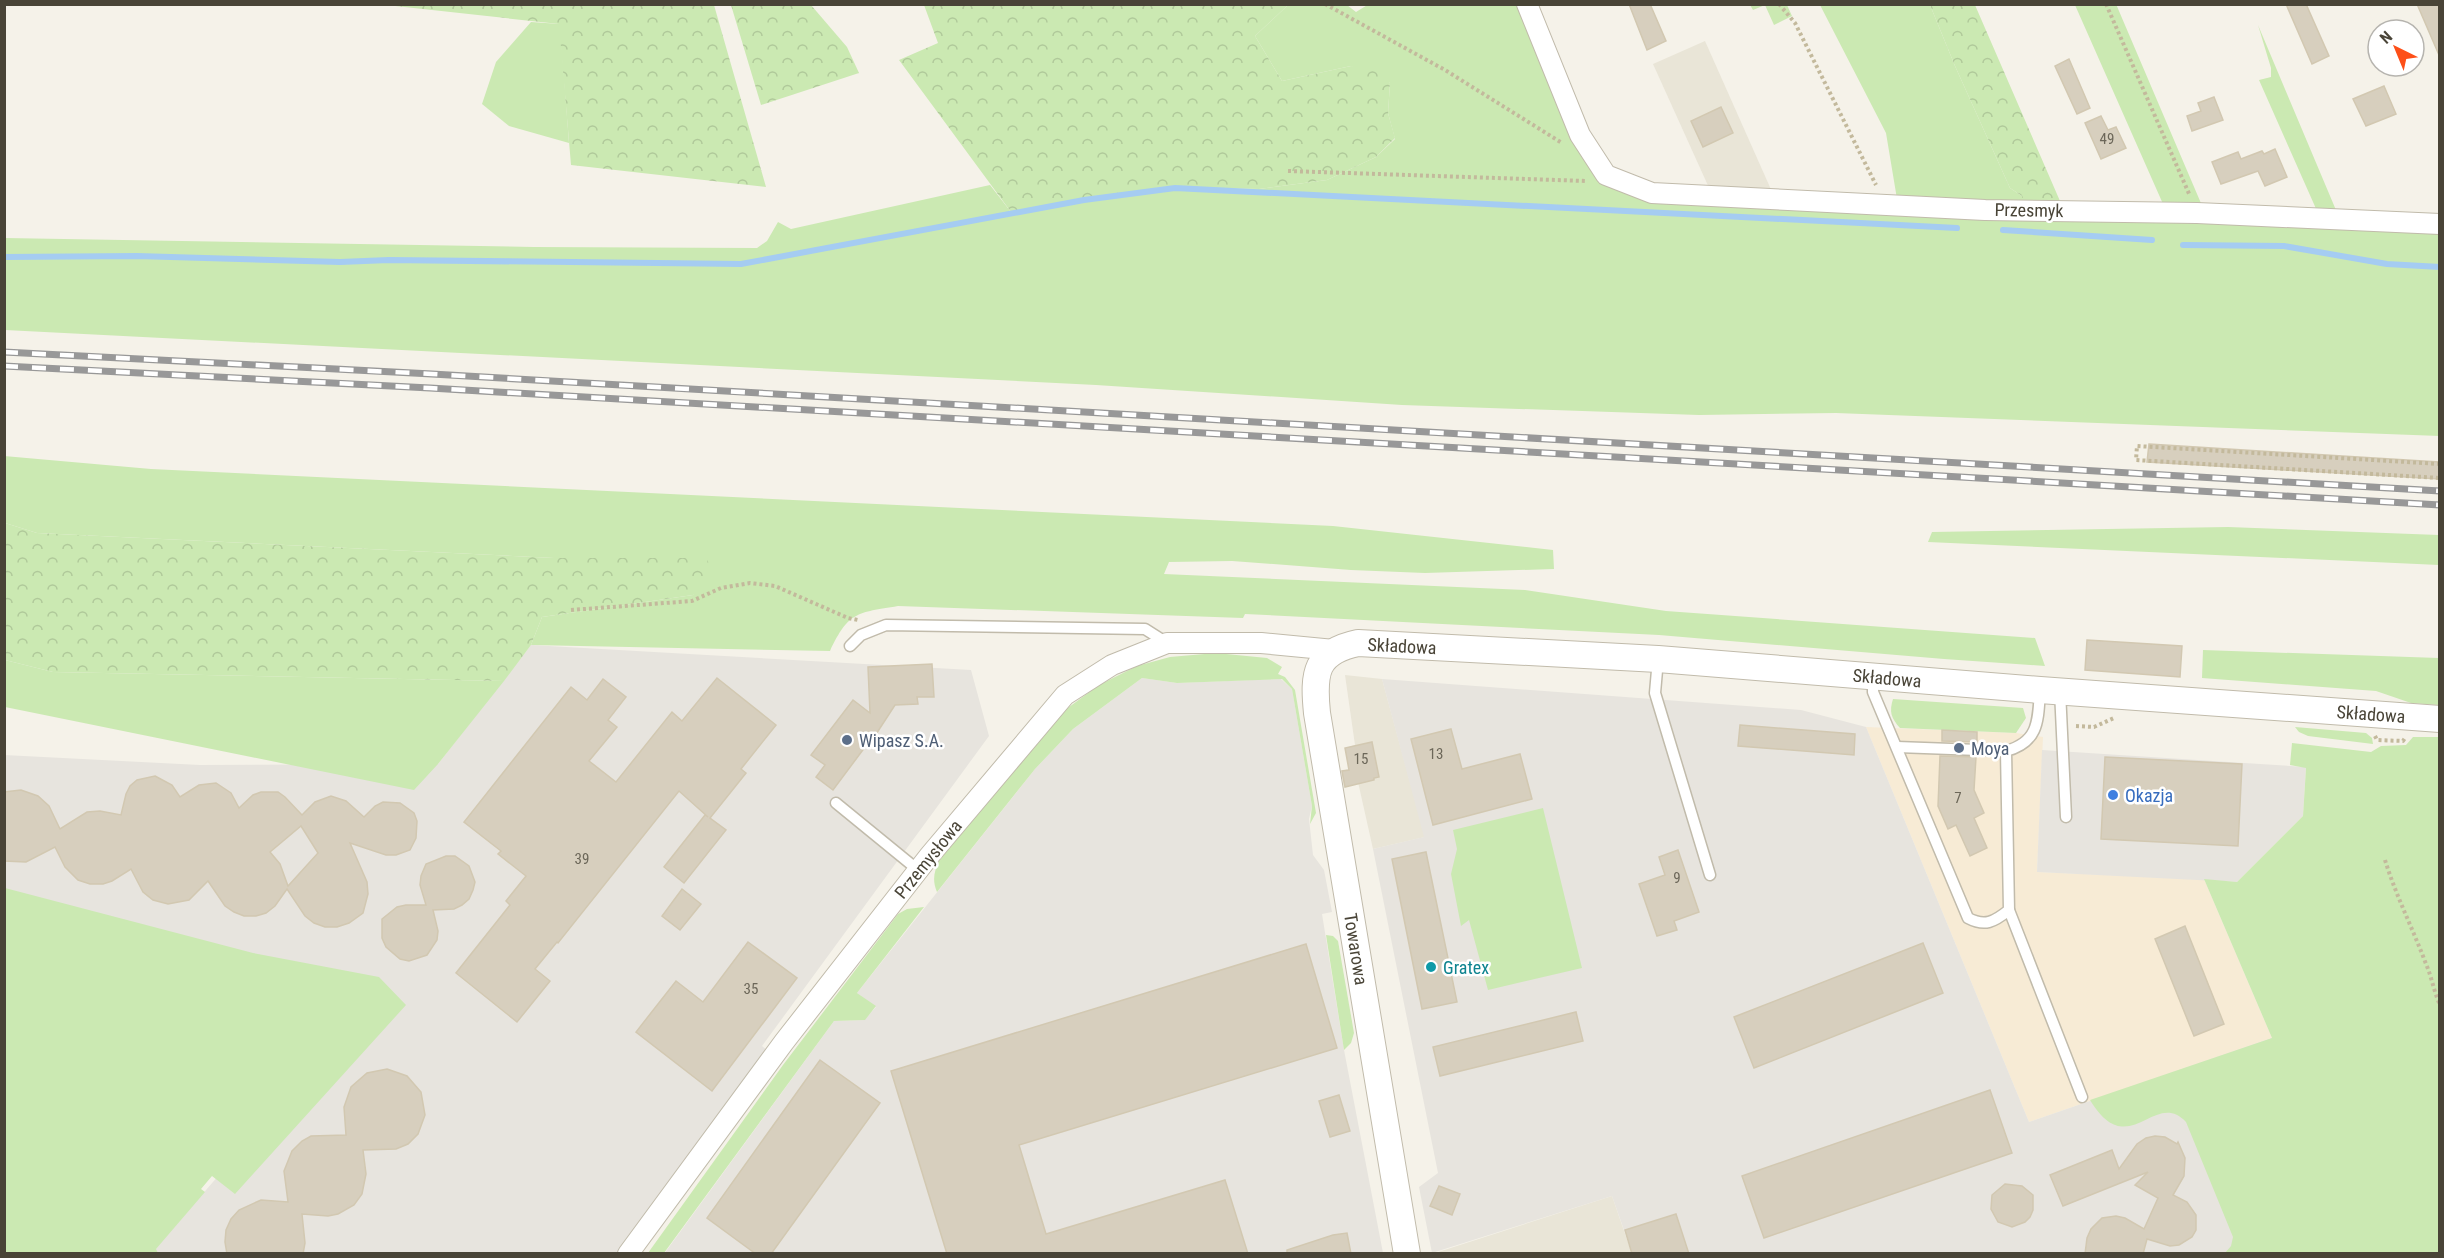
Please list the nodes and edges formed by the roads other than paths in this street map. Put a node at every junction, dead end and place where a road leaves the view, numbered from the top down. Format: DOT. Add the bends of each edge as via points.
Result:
graph roads {
  1 [pos="1527,4"];
  2 [pos="2439,224"];
  3 [pos="1167,643"];
  4 [pos="850,645"];
  5 [pos="1334,650"];
  6 [pos="1658,659"];
  7 [pos="1873,676"];
  8 [pos="2050,691"];
  9 [pos="2439,719"];
  10 [pos="1897,747"];
  11 [pos="2006,752"];
  12 [pos="836,803"];
  13 [pos="2066,817"];
  14 [pos="918,870"];
  15 [pos="1710,875"];
  16 [pos="2008,910"];
  17 [pos="2082,1097"];
  18 [pos="628,1254"];
  19 [pos="1407,1254"];
  1 -- 2 [label="street, Przesmyk" via="1580,135 1606,175 1652,193 1985,210 2197,213"];
  3 -- 4 [label="lane" via="1144,629 886,625 861,635"];
  3 -- 5 [label="street, Przemysłowa" via="1261,643"];
  3 -- 14 [label="street, Przemysłowa" via="1112,665 1065,695"];
  5 -- 6 [label="street, Składowa" via="1358,643"];
  5 -- 19 [label="street, Towarowa" via="1319,666 1314,687 1317,713"];
  6 -- 7 [label="street, Składowa"];
  6 -- 15 [label="lane" via="1655,693"];
  7 -- 8 [label="street, Składowa"];
  7 -- 10 [label="lane" via="1873,692"];
  8 -- 9 [label="street, Składowa"];
  8 -- 11 [label="lane" via="2031,737 2022,747"];
  8 -- 13 [label="lane"];
  10 -- 11 [label="lane"];
  10 -- 16 [label="lane" via="1968,918 1979,925 1994,921"];
  11 -- 16 [label="lane"];
  12 -- 14 [label="lane"];
  14 -- 18 [label="street, Przemysłowa" via="784,1042"];
  16 -- 17 [label="lane"];
}
